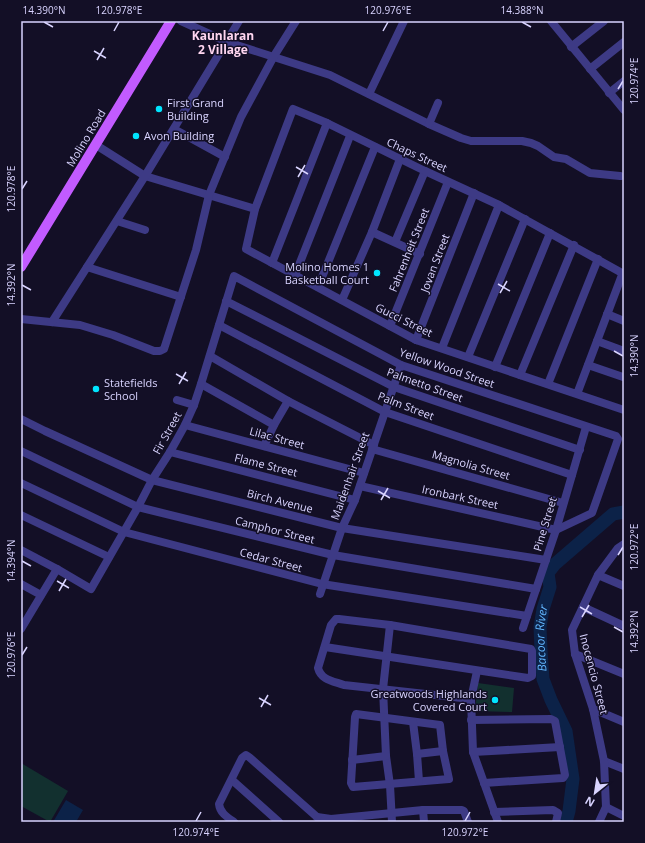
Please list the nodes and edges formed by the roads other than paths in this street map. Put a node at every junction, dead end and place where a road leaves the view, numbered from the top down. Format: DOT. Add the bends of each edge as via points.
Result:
graph roads {
  1 [pos="171,21"];
  2 [pos="181,21"];
  3 [pos="239,21"];
  4 [pos="296,21"];
  5 [pos="404,21"];
  6 [pos="551,21"];
  7 [pos="604,21"];
  8 [pos="227,42"];
  9 [pos="624,42"];
  10 [pos="571,47"];
  11 [pos="274,56"];
  12 [pos="590,69"];
  13 [pos="624,81"];
  14 [pos="609,92"];
  15 [pos="369,94"];
  16 [pos="438,102"];
  17 [pos="624,110"];
  18 [pos="327,123"];
  19 [pos="429,124"];
  20 [pos="174,129"];
  21 [pos="350,136"];
  22 [pos="96,145"];
  23 [pos="375,148"];
  24 [pos="224,157"];
  25 [pos="400,159"];
  26 [pos="425,171"];
  27 [pos="145,176"];
  28 [pos="620,176"];
  29 [pos="448,182"];
  30 [pos="474,193"];
  31 [pos="209,195"];
  32 [pos="499,205"];
  33 [pos="255,209"];
  34 [pos="525,219"];
  35 [pos="117,221"];
  36 [pos="145,230"];
  37 [pos="372,232"];
  38 [pos="550,234"];
  39 [pos="395,242"];
  40 [pos="574,245"];
  41 [pos="420,254"];
  42 [pos="598,259"];
  43 [pos="272,263"];
  44 [pos="21,267"];
  45 [pos="87,267"];
  46 [pos="295,275"];
  47 [pos="234,276"];
  48 [pos="318,287"];
  49 [pos="180,297"];
  50 [pos="342,300"];
  51 [pos="226,301"];
  52 [pos="607,314"];
  53 [pos="21,320"];
  54 [pos="624,321"];
  55 [pos="52,322"];
  56 [pos="219,325"];
  57 [pos="390,326"];
  58 [pos="416,340"];
  59 [pos="597,341"];
  60 [pos="442,348"];
  61 [pos="624,351"];
  62 [pos="210,356"];
  63 [pos="468,357"];
  64 [pos="401,365"];
  65 [pos="588,365"];
  66 [pos="495,366"];
  67 [pos="520,375"];
  68 [pos="623,377"];
  69 [pos="202,384"];
  70 [pos="548,384"];
  71 [pos="394,387"];
  72 [pos="577,394"];
  73 [pos="176,400"];
  74 [pos="288,401"];
  75 [pos="194,405"];
  76 [pos="624,410"];
  77 [pos="385,412"];
  78 [pos="21,419"];
  79 [pos="185,425"];
  80 [pos="274,425"];
  81 [pos="586,427"];
  82 [pos="264,446"];
  83 [pos="373,447"];
  84 [pos="580,450"];
  85 [pos="21,451"];
  86 [pos="170,452"];
  87 [pos="364,473"];
  88 [pos="572,475"];
  89 [pos="152,480"];
  90 [pos="21,483"];
  91 [pos="360,486"];
  92 [pos="355,500"];
  93 [pos="564,503"];
  94 [pos="138,508"];
  95 [pos="21,515"];
  96 [pos="342,528"];
  97 [pos="556,530"];
  98 [pos="124,532"];
  99 [pos="624,544"];
  100 [pos="21,550"];
  101 [pos="332,555"];
  102 [pos="109,557"];
  103 [pos="546,560"];
  104 [pos="57,569"];
  105 [pos="598,575"];
  106 [pos="21,584"];
  107 [pos="322,584"];
  108 [pos="624,586"];
  109 [pos="536,589"];
  110 [pos="320,594"];
  111 [pos="41,595"];
  112 [pos="583,607"];
  113 [pos="527,616"];
  114 [pos="22,623"];
  115 [pos="390,625"];
  116 [pos="624,626"];
  117 [pos="523,628"];
  118 [pos="325,647"];
  119 [pos="575,654"];
  120 [pos="387,657"];
  121 [pos="477,671"];
  122 [pos="624,674"];
  123 [pos="383,689"];
  124 [pos="471,699"];
  125 [pos="593,708"];
  126 [pos="384,717"];
  127 [pos="471,720"];
  128 [pos="413,722"];
  129 [pos="624,722"];
  130 [pos="560,747"];
  131 [pos="443,751"];
  132 [pos="473,752"];
  133 [pos="417,754"];
  134 [pos="386,756"];
  135 [pos="352,760"];
  136 [pos="604,760"];
  137 [pos="624,769"];
  138 [pos="232,780"];
  139 [pos="419,782"];
  140 [pos="484,783"];
  141 [pos="390,785"];
  142 [pos="606,807"];
  143 [pos="423,810"];
  144 [pos="494,812"];
  145 [pos="392,813"];
  146 [pos="624,816"];
  147 [pos="314,819"];
  148 [pos="360,819"];
  149 [pos="331,820"];
  150 [pos="234,822"];
  151 [pos="280,822"];
  152 [pos="392,822"];
  153 [pos="424,822"];
  154 [pos="468,822"];
  155 [pos="498,822"];
  156 [pos="556,822"];
  157 [pos="599,822"];
  1 -- 22 [label="main road, Molino Road"];
  2 -- 8 [label="street"];
  3 -- 8 [label="street"];
  4 -- 11 [label="street"];
  5 -- 15 [label="street"];
  6 -- 10 [label="street"];
  7 -- 10 [label="street"];
  8 -- 11 [label="street"];
  8 -- 20 [label="street"];
  9 -- 12 [label="street"];
  10 -- 12 [label="street"];
  11 -- 15 [label="street" via="330,75"];
  11 -- 24 [label="street" via="241,117"];
  12 -- 14 [label="street"];
  13 -- 14 [label="street"];
  14 -- 17 [label="street"];
  15 -- 19 [label="street"];
  16 -- 19 [label="street"];
  18 -- 21 [label="street, Chaps Street"];
  18 -- 33 [label="street, Chaps Street" via="293,109"];
  18 -- 43 [label="street"];
  19 -- 28 [label="street" via="471,141 531,143 554,157 566,159 590,173"];
  20 -- 24 [label="street"];
  20 -- 27 [label="street"];
  21 -- 23 [label="street, Chaps Street"];
  21 -- 46 [label="street"];
  22 -- 27 [label="street"];
  22 -- 44 [label="main road, Molino Road"];
  23 -- 25 [label="street, Chaps Street"];
  23 -- 48 [label="street"];
  24 -- 31 [label="street"];
  25 -- 26 [label="street, Chaps Street"];
  25 -- 37 [label="street"];
  26 -- 29 [label="street, Chaps Street"];
  26 -- 39 [label="street"];
  27 -- 31 [label="street"];
  27 -- 35 [label="street"];
  29 -- 30 [label="street, Chaps Street"];
  29 -- 41 [label="street, Fahrenheit Street"];
  30 -- 32 [label="street, Chaps Street"];
  30 -- 58 [label="street, Jovan Street"];
  31 -- 33 [label="street"];
  31 -- 49 [label="street" via="196,250"];
  32 -- 34 [label="street, Chaps Street"];
  32 -- 60 [label="street"];
  33 -- 43 [label="street, Gucci Street" via="246,249"];
  34 -- 38 [label="street, Chaps Street"];
  34 -- 63 [label="street"];
  35 -- 36 [label="street"];
  35 -- 45 [label="street"];
  37 -- 39 [label="street"];
  37 -- 50 [label="street"];
  38 -- 40 [label="street, Chaps Street"];
  38 -- 66 [label="street"];
  39 -- 41 [label="street"];
  40 -- 42 [label="street, Chaps Street"];
  40 -- 67 [label="street"];
  41 -- 57 [label="street, Fahrenheit Street"];
  42 -- 52 [label="street, Chaps Street" via="622,273"];
  42 -- 70 [label="street"];
  43 -- 46 [label="street, Gucci Street"];
  45 -- 49 [label="street"];
  45 -- 55 [label="street"];
  46 -- 48 [label="street, Gucci Street"];
  47 -- 51 [label="street, Fir Street"];
  47 -- 64 [label="street, Yellow Wood Street"];
  48 -- 50 [label="street, Gucci Street"];
  49 -- 55 [label="street" via="166,344 160,351 80,325"];
  50 -- 57 [label="street, Gucci Street"];
  51 -- 56 [label="street, Fir Street"];
  51 -- 71 [label="street, Palmetto Street"];
  52 -- 54 [label="street"];
  52 -- 59 [label="street"];
  53 -- 55 [label="street"];
  56 -- 62 [label="street, Fir Street"];
  56 -- 77 [label="street, Palm Street"];
  57 -- 58 [label="street, Gucci Street"];
  58 -- 60 [label="street, Gucci Street"];
  59 -- 61 [label="street"];
  59 -- 65 [label="street"];
  60 -- 63 [label="street, Gucci Street"];
  62 -- 69 [label="street, Fir Street"];
  62 -- 74 [label="street, Magnolia Street"];
  63 -- 66 [label="street, Gucci Street"];
  64 -- 71 [label="street, Maidenhair Street"];
  64 -- 81 [label="street, Yellow Wood Street"];
  65 -- 68 [label="street"];
  65 -- 72 [label="street"];
  66 -- 67 [label="street, Gucci Street"];
  67 -- 70 [label="street, Gucci Street"];
  69 -- 75 [label="street, Fir Street"];
  69 -- 80 [label="street"];
  70 -- 72 [label="street, Gucci Street"];
  71 -- 77 [label="street, Maidenhair Street"];
  71 -- 84 [label="street, Palmetto Street"];
  72 -- 76 [label="street, Gucci Street"];
  73 -- 75 [label="street"];
  74 -- 80 [label="street"];
  74 -- 83 [label="street, Magnolia Street"];
  75 -- 79 [label="street, Fir Street"];
  77 -- 83 [label="street, Maidenhair Street"];
  77 -- 88 [label="street, Palm Street"];
  78 -- 89 [label="street, Birch Avenue"];
  79 -- 82 [label="street, Lilac Street"];
  79 -- 86 [label="street, Fir Street"];
  80 -- 82 [label="street"];
  81 -- 84 [label="street, Pine Street"];
  81 -- 97 [label="street, Yellow Wood Street" via="616,436 618,439 592,513"];
  82 -- 87 [label="street, Lilac Street"];
  83 -- 87 [label="street, Maidenhair Street"];
  83 -- 93 [label="street, Magnolia Street"];
  84 -- 88 [label="street, Pine Street"];
  85 -- 94 [label="street, Camphor Street"];
  86 -- 89 [label="street, Fir Street"];
  86 -- 92 [label="street, Flame Street"];
  87 -- 91 [label="street, Maidenhair Street"];
  88 -- 93 [label="street, Pine Street"];
  89 -- 94 [label="street, Fir Street"];
  89 -- 96 [label="street, Birch Avenue"];
  90 -- 98 [label="street, Cedar Street"];
  91 -- 92 [label="street, Maidenhair Street"];
  91 -- 97 [label="street, Ironbark Street"];
  92 -- 96 [label="street, Maidenhair Street"];
  93 -- 97 [label="street, Pine Street"];
  94 -- 98 [label="street, Fir Street"];
  94 -- 101 [label="street, Camphor Street"];
  95 -- 102 [label="street"];
  96 -- 101 [label="street, Maidenhair Street"];
  96 -- 103 [label="street, Birch Avenue"];
  97 -- 103 [label="street, Pine Street"];
  98 -- 102 [label="street, Fir Street"];
  98 -- 107 [label="street, Cedar Street"];
  99 -- 105 [label="street, Inocencio Street" via="618,548"];
  100 -- 104 [label="street"];
  101 -- 107 [label="street, Maidenhair Street"];
  101 -- 109 [label="street, Camphor Street"];
  102 -- 104 [label="street, Fir Street" via="91,589"];
  103 -- 109 [label="street, Pine Street"];
  104 -- 111 [label="street"];
  105 -- 108 [label="street"];
  105 -- 112 [label="street, Inocencio Street"];
  106 -- 111 [label="street"];
  107 -- 110 [label="street, Maidenhair Street"];
  107 -- 113 [label="street, Cedar Street"];
  109 -- 113 [label="street, Pine Street"];
  111 -- 114 [label="street"];
  112 -- 116 [label="street"];
  112 -- 119 [label="street, Inocencio Street" via="572,630"];
  113 -- 117 [label="street, Pine Street"];
  115 -- 118 [label="street" via="336,620 331,625"];
  115 -- 120 [label="street"];
  115 -- 121 [label="street" via="530,648 532,651 530,678"];
  118 -- 120 [label="street"];
  118 -- 123 [label="street" via="318,668 322,676 344,685"];
  119 -- 122 [label="street"];
  119 -- 125 [label="street, Inocencio Street"];
  120 -- 121 [label="street"];
  120 -- 123 [label="street"];
  121 -- 124 [label="street"];
  123 -- 124 [label="street"];
  123 -- 126 [label="street"];
  124 -- 127 [label="street"];
  125 -- 129 [label="street"];
  125 -- 136 [label="street, Inocencio Street"];
  126 -- 128 [label="street"];
  126 -- 134 [label="street"];
  126 -- 135 [label="street" via="355,715"];
  127 -- 130 [label="street" via="552,719"];
  127 -- 132 [label="street"];
  128 -- 131 [label="street" via="441,725"];
  128 -- 133 [label="street"];
  130 -- 132 [label="street"];
  130 -- 140 [label="street" via="564,778"];
  131 -- 133 [label="street"];
  131 -- 139 [label="street" via="449,779"];
  132 -- 140 [label="street"];
  133 -- 139 [label="street"];
  134 -- 135 [label="street"];
  134 -- 141 [label="street"];
  135 -- 141 [label="street" via="351,783 354,788"];
  136 -- 137 [label="street"];
  136 -- 142 [label="street, Inocencio Street"];
  138 -- 147 [label="street" via="242,758 246,755"];
  138 -- 150 [label="street" via="220,809"];
  138 -- 151 [label="street"];
  139 -- 141 [label="street"];
  140 -- 144 [label="street"];
  141 -- 145 [label="street"];
  142 -- 146 [label="street"];
  142 -- 157 [label="street, Inocencio Street"];
  143 -- 145 [label="street"];
  143 -- 153 [label="street"];
  143 -- 154 [label="street" via="463,810"];
  144 -- 155 [label="street"];
  144 -- 156 [label="street" via="553,810 558,813"];
  145 -- 148 [label="street"];
  145 -- 152 [label="street"];
  147 -- 149 [label="street"];
  148 -- 149 [label="street"];
}
